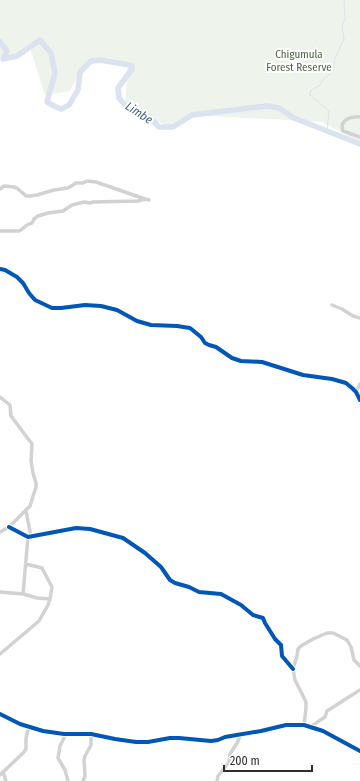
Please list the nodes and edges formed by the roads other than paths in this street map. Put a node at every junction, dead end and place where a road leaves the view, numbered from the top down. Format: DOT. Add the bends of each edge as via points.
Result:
graph roads {
  1 [pos="360,116"];
  2 [pos="360,137"];
  3 [pos="0,188"];
  4 [pos="0,231"];
  5 [pos="0,269"];
  6 [pos="332,305"];
  7 [pos="360,318"];
  8 [pos="360,384"];
  9 [pos="356,392"];
  10 [pos="0,397"];
  11 [pos="360,400"];
  12 [pos="26,511"];
  13 [pos="10,527"];
  14 [pos="0,532"];
  15 [pos="30,537"];
  16 [pos="26,564"];
  17 [pos="0,592"];
  18 [pos="23,594"];
  19 [pos="50,599"];
  20 [pos="0,654"];
  21 [pos="360,666"];
  22 [pos="293,669"];
  23 [pos="360,690"];
  24 [pos="0,714"];
  25 [pos="304,725"];
  26 [pos="29,726"];
  27 [pos="310,727"];
  28 [pos="64,734"];
  29 [pos="91,734"];
  30 [pos="241,734"];
  31 [pos="360,751"];
  32 [pos="2,774"];
  33 [pos="6,781"];
  34 [pos="68,781"];
  35 [pos="83,781"];
  36 [pos="217,781"];
  1 -- 2 [label="street" via="344,121 342,128 343,131"];
  3 -- 4 [label="street" via="14,187 30,196 90,181 147,199 84,202 72,205 64,211 38,216 22,230"];
  5 -- 9 [label="street" via="17,277 36,300 52,308 101,306 151,325 190,328 205,343 232,358 262,362 303,375 332,379 350,385"];
  6 -- 7 [label="street"];
  8 -- 9 [label="street"];
  9 -- 11 [label="street"];
  10 -- 12 [label="street" via="10,405 11,416 33,446 31,461 36,487"];
  12 -- 13 [label="street"];
  12 -- 15 [label="street"];
  13 -- 14 [label="street"];
  13 -- 15 [label="street"];
  15 -- 16 [label="street"];
  15 -- 22 [label="street" via="76,528 123,538 145,553 175,583 199,592 221,594 253,615 263,618 280,644 282,656"];
  16 -- 18 [label="street"];
  16 -- 19 [label="street" via="43,569 52,587"];
  17 -- 18 [label="street"];
  18 -- 19 [label="street"];
  19 -- 20 [label="street" via="39,621"];
  21 -- 22 [label="street" via="354,660 347,640 327,633 298,649"];
  22 -- 25 [label="street" via="295,680 306,702"];
  23 -- 27 [label="street" via="327,711 324,717"];
  24 -- 26 [label="street"];
  25 -- 27 [label="street"];
  25 -- 30 [label="street" via="286,725"];
  26 -- 28 [label="street"];
  26 -- 32 [label="street" via="26,749"];
  27 -- 31 [label="street" via="323,731"];
  28 -- 29 [label="street"];
  28 -- 34 [label="street" via="58,758"];
  29 -- 30 [label="street" via="136,742 170,738 211,741"];
  29 -- 35 [label="street" via="91,745 84,760"];
  30 -- 36 [label="street" via="230,754 229,762"];
  32 -- 33 [label="street"];
}
